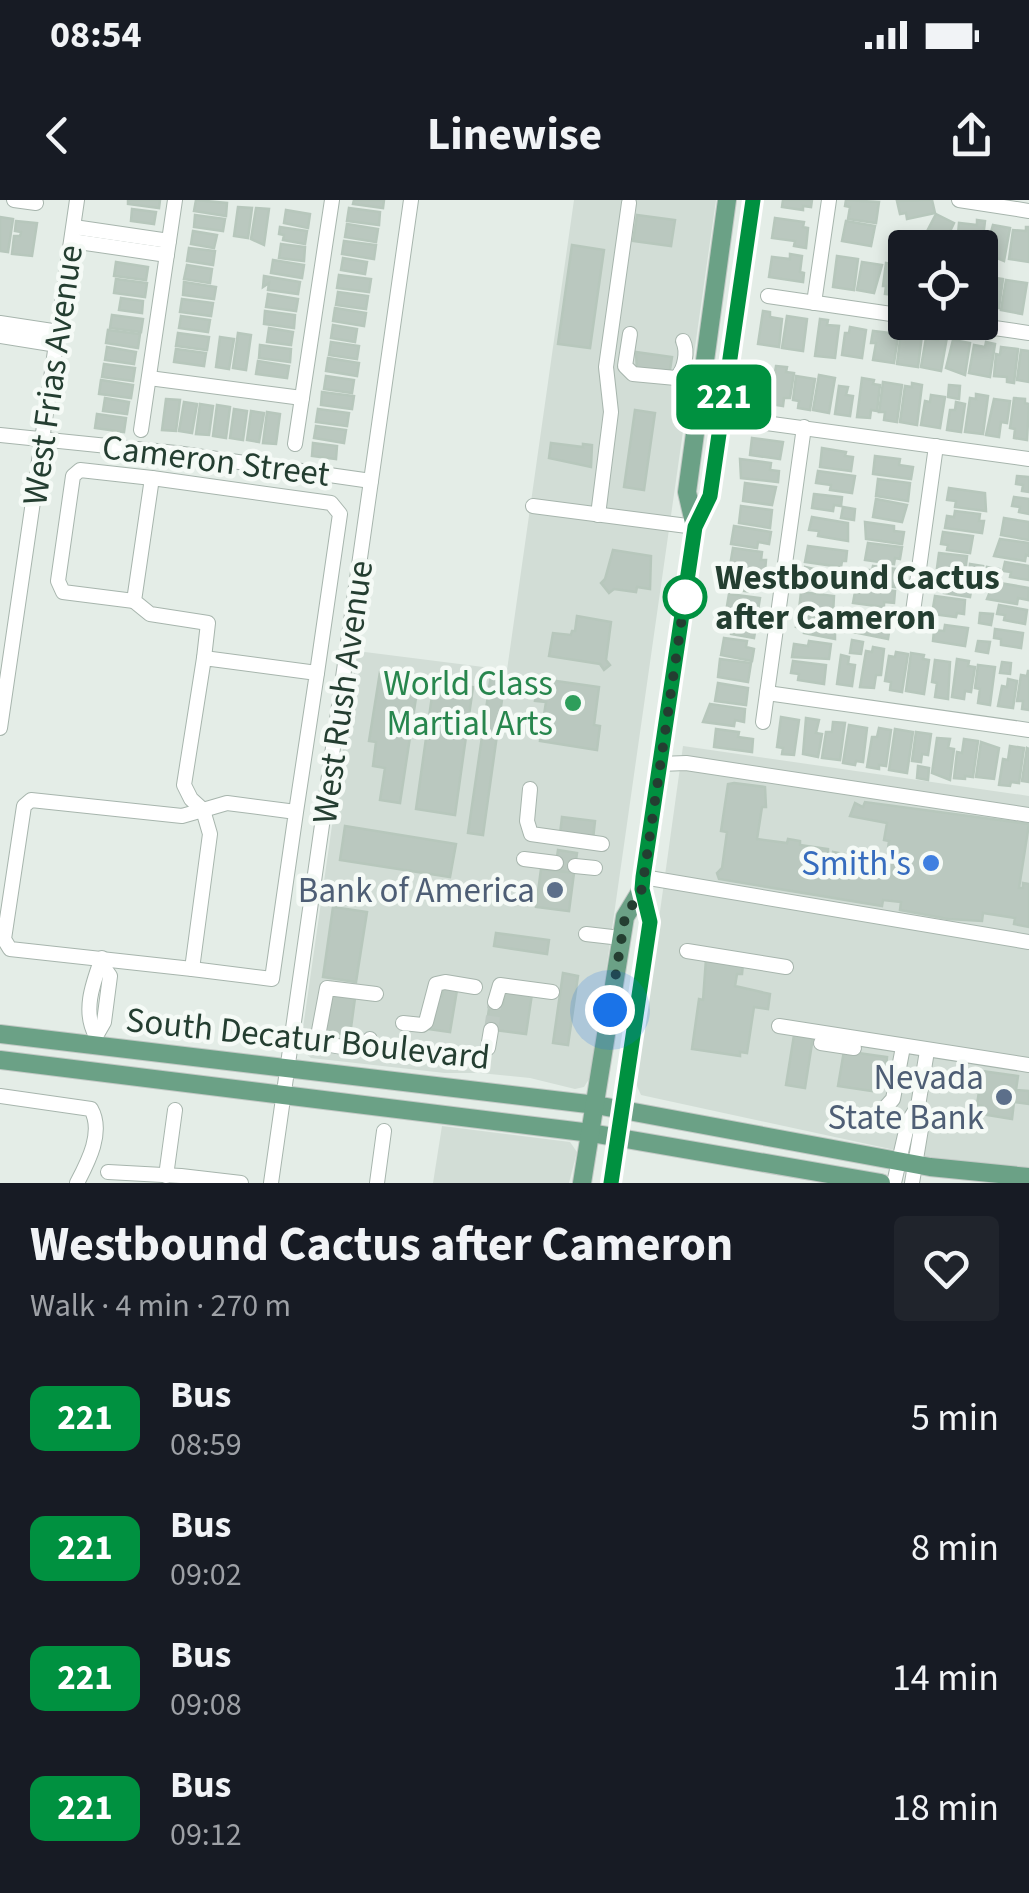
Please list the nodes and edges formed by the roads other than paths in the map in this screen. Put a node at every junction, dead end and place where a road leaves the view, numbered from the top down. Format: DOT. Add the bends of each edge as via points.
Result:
graph roads {
  1 [pos="14,200"];
  2 [pos="78,200"];
  3 [pos="175,200"];
  4 [pos="330,200"];
  5 [pos="411,200"];
  6 [pos="727,200"];
  7 [pos="752,200"];
  8 [pos="829,200"];
  9 [pos="959,200"];
  10 [pos="36,203"];
  11 [pos="628,203"];
  12 [pos="1029,210"];
  13 [pos="73,234"];
  14 [pos="168,248"];
  15 [pos="768,296"];
  16 [pos="814,303"];
  17 [pos="888,314"];
  18 [pos="0,323"];
  19 [pos="998,329"];
  20 [pos="1029,333"];
  21 [pos="630,334"];
  22 [pos="0,336"];
  23 [pos="58,338"];
  24 [pos="683,342"];
  25 [pos="149,378"];
  26 [pos="302,398"];
  27 [pos="750,421"];
  28 [pos="804,427"];
  29 [pos="142,430"];
  30 [pos="0,436"];
  31 [pos="43,439"];
  32 [pos="294,444"];
  33 [pos="936,446"];
  34 [pos="1029,459"];
  35 [pos="152,478"];
  36 [pos="371,480"];
  37 [pos="533,506"];
  38 [pos="598,515"];
  39 [pos="695,527"];
  40 [pos="134,601"];
  41 [pos="912,619"];
  42 [pos="204,658"];
  43 [pos="316,673"];
  44 [pos="767,694"];
  45 [pos="763,722"];
  46 [pos="0,728"];
  47 [pos="1029,730"];
  48 [pos="660,764"];
  49 [pos="530,789"];
  50 [pos="203,810"];
  51 [pos="296,812"];
  52 [pos="1029,816"];
  53 [pos="602,844"];
  54 [pos="524,859"];
  55 [pos="556,863"];
  56 [pos="575,866"];
  57 [pos="595,868"];
  58 [pos="642,883"];
  59 [pos="586,934"];
  60 [pos="621,938"];
  61 [pos="1029,942"];
  62 [pos="688,951"];
  63 [pos="102,961"];
  64 [pos="786,967"];
  65 [pos="192,969"];
  66 [pos="476,987"];
  67 [pos="552,992"];
  68 [pos="376,994"];
  69 [pos="495,1002"];
  70 [pos="404,1024"];
  71 [pos="779,1026"];
  72 [pos="491,1030"];
  73 [pos="0,1034"];
  74 [pos="370,1038"];
  75 [pos="95,1041"];
  76 [pos="820,1044"];
  77 [pos="903,1047"];
  78 [pos="488,1048"];
  79 [pos="926,1051"];
  80 [pos="0,1060"];
  81 [pos="898,1063"];
  82 [pos="1029,1065"];
  83 [pos="288,1069"];
  84 [pos="285,1093"];
  85 [pos="0,1096"];
  86 [pos="609,1107"];
  87 [pos="175,1110"];
  88 [pos="883,1110"];
  89 [pos="384,1132"];
  90 [pos="605,1135"];
  91 [pos="909,1170"];
  92 [pos="108,1172"];
  93 [pos="166,1176"];
  94 [pos="1029,1177"];
  95 [pos="77,1183"];
  96 [pos="241,1183"];
  97 [pos="272,1183"];
  98 [pos="376,1183"];
  99 [pos="582,1183"];
  100 [pos="611,1183"];
  101 [pos="881,1183"];
  102 [pos="894,1183"];
  1 -- 10 [label="street"];
  2 -- 13 [label="street, West Frias Avenue"];
  3 -- 14 [label="street"];
  4 -- 26 [label="street"];
  5 -- 36 [label="street, West Rush Avenue"];
  6 -- 39 [label="main road" via="687,492"];
  7 -- 39 [label="main road" via="710,496"];
  8 -- 16 [label="street"];
  9 -- 12 [label="street"];
  11 -- 38 [label="street" via="606,368 611,412"];
  13 -- 14 [label="street"];
  13 -- 23 [label="street, West Frias Avenue"];
  14 -- 25 [label="street"];
  15 -- 16 [label="street"];
  16 -- 17 [label="street"];
  18 -- 23 [label="street"];
  19 -- 20 [label="street"];
  21 -- 24 [label="street" via="625,366 633,374 676,378"];
  22 -- 23 [label="street"];
  23 -- 31 [label="street, West Frias Avenue"];
  25 -- 26 [label="street"];
  25 -- 29 [label="street"];
  26 -- 32 [label="street"];
  27 -- 28 [label="street"];
  28 -- 33 [label="street"];
  28 -- 44 [label="street"];
  30 -- 31 [label="street, Cameron Street"];
  31 -- 36 [label="street, Cameron Street"];
  31 -- 46 [label="street, West Frias Avenue"];
  33 -- 34 [label="street"];
  33 -- 41 [label="street"];
  35 -- 40 [label="street"];
  35 -- 40 [label="street" via="80,470 73,476 65,528 58,581 63,592"];
  35 -- 43 [label="street" via="332,504 340,514"];
  36 -- 83 [label="street, West Rush Avenue"];
  37 -- 38 [label="street"];
  38 -- 39 [label="street"];
  39 -- 48 [label="main road"];
  40 -- 42 [label="street" via="150,614 208,624"];
  42 -- 43 [label="street"];
  42 -- 50 [label="street" via="184,785"];
  43 -- 51 [label="street"];
  44 -- 45 [label="street"];
  44 -- 47 [label="street"];
  48 -- 52 [label="street"];
  48 -- 58 [label="main road"];
  49 -- 53 [label="street" via="531,834"];
  50 -- 51 [label="street" via="227,803"];
  50 -- 63 [label="street" via="182,816 32,800 24,806 6,946"];
  50 -- 65 [label="street" via="210,834"];
  51 -- 65 [label="street" via="272,979"];
  54 -- 55 [label="street"];
  56 -- 57 [label="street"];
  58 -- 60 [label="main road"];
  58 -- 61 [label="street"];
  58 -- 86 [label="main road" via="650,922"];
  59 -- 60 [label="street"];
  60 -- 86 [label="main road"];
  62 -- 64 [label="street"];
  63 -- 65 [label="street"];
  63 -- 75 [label="street" via="110,976"];
  66 -- 70 [label="street" via="436,984 426,1022"];
  67 -- 69 [label="street" via="500,985"];
  68 -- 74 [label="street" via="327,988 318,1036 324,1044 352,1048"];
  71 -- 77 [label="street"];
  72 -- 78 [label="street"];
  73 -- 75 [label="main road, South Decatur Boulevard"];
  75 -- 83 [label="main road, South Decatur Boulevard"];
  76 -- 81 [label="street" via="888,1052"];
  77 -- 79 [label="street"];
  77 -- 81 [label="street"];
  79 -- 82 [label="street"];
  79 -- 91 [label="street" via="918,1106 908,1122"];
  80 -- 84 [label="main road, South Decatur Boulevard"];
  81 -- 88 [label="street" via="892,1099"];
  83 -- 84 [label="street, West Rush Avenue"];
  83 -- 86 [label="main road, South Decatur Boulevard"];
  84 -- 90 [label="main road, South Decatur Boulevard"];
  84 -- 97 [label="street, West Rush Avenue"];
  85 -- 95 [label="street" via="86,1106 94,1113 91,1152"];
  86 -- 90 [label="main road"];
  86 -- 90 [label="main road"];
  86 -- 91 [label="main road, South Decatur Boulevard"];
  87 -- 93 [label="street"];
  89 -- 98 [label="street"];
  90 -- 99 [label="main road"];
  90 -- 100 [label="main road"];
  90 -- 101 [label="main road, South Decatur Boulevard"];
  91 -- 94 [label="main road, South Decatur Boulevard"];
  91 -- 102 [label="street"];
  92 -- 93 [label="street"];
  93 -- 96 [label="street"];
}
